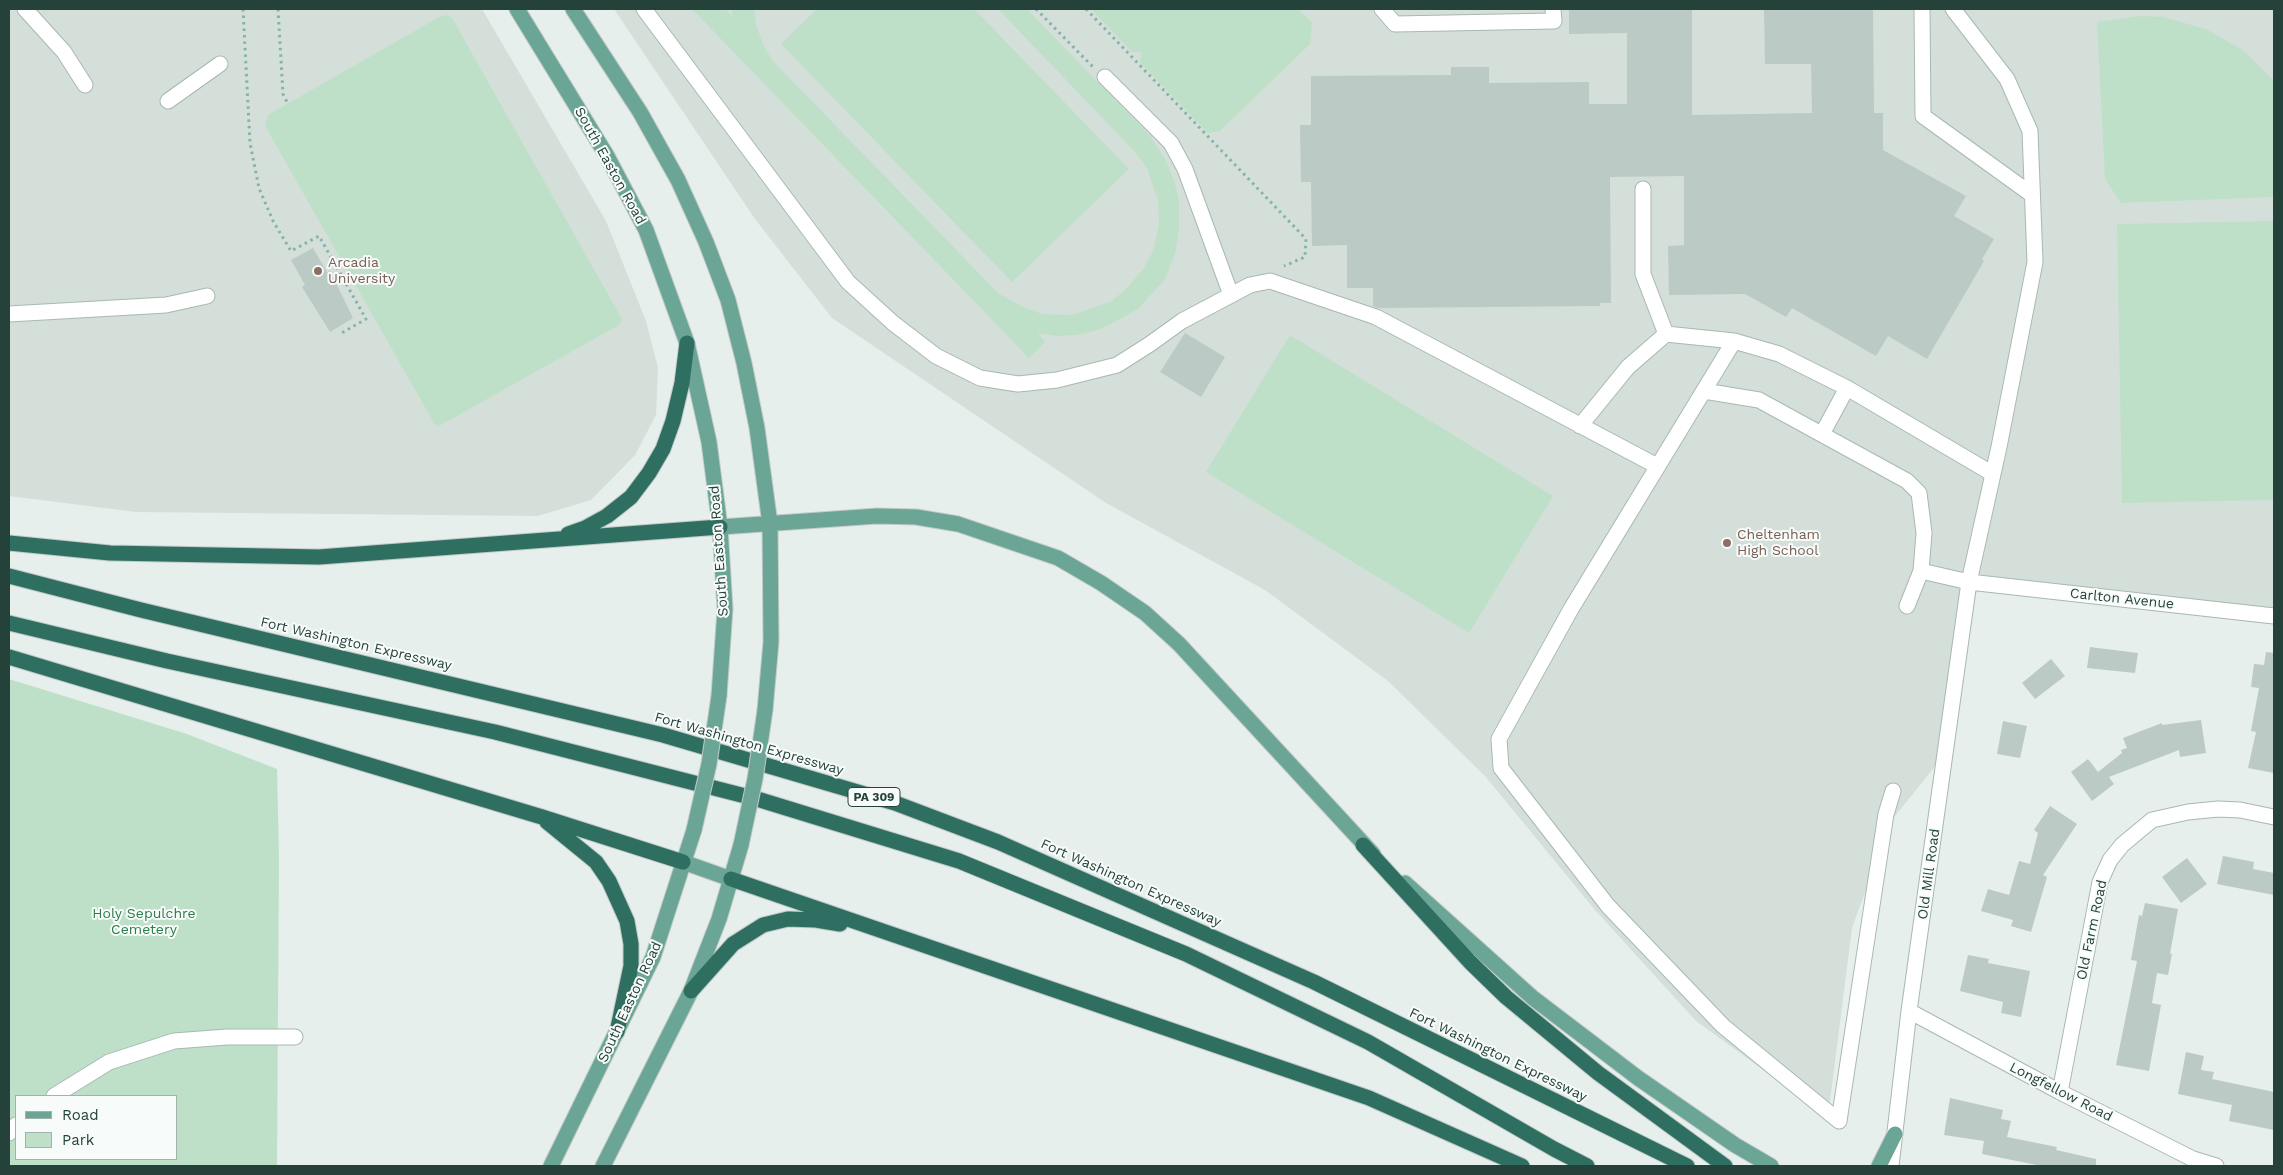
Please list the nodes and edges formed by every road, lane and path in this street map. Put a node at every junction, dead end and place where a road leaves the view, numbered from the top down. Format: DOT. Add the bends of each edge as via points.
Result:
graph roads {
  1 [pos="25,9"];
  2 [pos="243,9"];
  3 [pos="278,9"];
  4 [pos="518,9"];
  5 [pos="573,9"];
  6 [pos="644,9"];
  7 [pos="1036,9"];
  8 [pos="1086,9"];
  9 [pos="1382,9"];
  10 [pos="1553,9"];
  11 [pos="1922,9"];
  12 [pos="1953,9"];
  13 [pos="1080,54"];
  14 [pos="1075,59"];
  15 [pos="220,64"];
  16 [pos="1104,77"];
  17 [pos="85,85"];
  18 [pos="168,101"];
  19 [pos="286,102"];
  20 [pos="1643,189"];
  21 [pos="2031,194"];
  22 [pos="1281,268"];
  23 [pos="1231,295"];
  24 [pos="207,296"];
  25 [pos="9,314"];
  26 [pos="340,334"];
  27 [pos="1666,334"];
  28 [pos="1734,341"];
  29 [pos="687,343"];
  30 [pos="1847,388"];
  31 [pos="1704,390"];
  32 [pos="1580,426"];
  33 [pos="1822,434"];
  34 [pos="1657,466"];
  35 [pos="1993,474"];
  36 [pos="770,524"];
  37 [pos="720,527"];
  38 [pos="550,540"];
  39 [pos="9,543"];
  40 [pos="1921,571"];
  41 [pos="9,576"];
  42 [pos="1969,582"];
  43 [pos="1907,606"];
  44 [pos="2274,616"];
  45 [pos="9,622"];
  46 [pos="9,657"];
  47 [pos="1893,790"];
  48 [pos="542,817"];
  49 [pos="2274,817"];
  50 [pos="1363,844"];
  51 [pos="683,862"];
  52 [pos="731,878"];
  53 [pos="885,932"];
  54 [pos="691,990"];
  55 [pos="1909,1011"];
  56 [pos="617,1032"];
  57 [pos="296,1037"];
  58 [pos="2060,1092"];
  59 [pos="56,1095"];
  60 [pos="1895,1134"];
  61 [pos="551,1166"];
  62 [pos="603,1166"];
  63 [pos="1522,1166"];
  64 [pos="1587,1166"];
  65 [pos="1687,1166"];
  66 [pos="1725,1166"];
  67 [pos="1771,1166"];
  68 [pos="1879,1166"];
  69 [pos="1890,1166"];
  70 [pos="2216,1166"];
  1 -- 17 [label="street" via="64,52"];
  2 -- 26 [label="path" via="250,143 259,188 291,251 319,236 366,319"];
  3 -- 19 [label="path"];
  4 -- 29 [label="main road, South Easton Road" via="607,156 646,230"];
  5 -- 36 [label="main road" via="640,112 678,180 706,242 728,300 744,362 758,428"];
  6 -- 23 [label="street" via="848,282 936,356 980,378 1018,384 1057,380 1117,365 1182,321"];
  7 -- 13 [label="path"];
  8 -- 22 [label="path" via="1306,239 1305,257"];
  9 -- 10 [label="street" via="1395,24 1554,21"];
  11 -- 21 [label="street" via="1923,116"];
  12 -- 21 [label="street, Old Mill Road" via="2007,79 2030,131"];
  13 -- 14 [label="path"];
  13 -- 16 [label="path"];
  15 -- 18 [label="street"];
  16 -- 23 [label="street" via="1171,142"];
  20 -- 27 [label="street" via="1643,274"];
  21 -- 35 [label="street, Old Mill Road" via="2035,262"];
  23 -- 32 [label="street" via="1270,281 1376,317"];
  24 -- 25 [label="street" via="166,305"];
  27 -- 28 [label="street"];
  27 -- 32 [label="street" via="1628,367"];
  28 -- 30 [label="street" via="1779,354"];
  28 -- 31 [label="street"];
  29 -- 37 [label="main road, South Easton Road" via="709,442"];
  29 -- 38 [label="highway" via="673,421 663,449 649,473 631,497 607,516 585,528"];
  30 -- 33 [label="street"];
  30 -- 35 [label="street"];
  31 -- 33 [label="street" via="1759,400"];
  31 -- 34 [label="street"];
  32 -- 34 [label="street"];
  33 -- 40 [label="street" via="1907,480 1919,493 1924,533"];
  34 -- 47 [label="street" via="1571,609 1500,739 1501,768 1608,906 1724,1026 1839,1121 1886,814"];
  35 -- 42 [label="street, Old Mill Road"];
  36 -- 37 [label="main road"];
  36 -- 50 [label="main road" via="877,516 916,517 958,524 1058,558 1145,613 1179,644"];
  36 -- 52 [label="main road, bridge" via="771,642 765,710 741,844"];
  37 -- 38 [label="highway"];
  37 -- 51 [label="main road, South Easton Road, bridge" via="725,609 718,696 709,764"];
  38 -- 39 [label="highway" via="319,557 110,553"];
  40 -- 42 [label="street, Carlton Avenue"];
  40 -- 43 [label="street"];
  41 -- 65 [label="highway, Fort Washington Expressway / PA 309" via="663,735 895,803 998,842 1306,978"];
  42 -- 44 [label="street, Carlton Avenue"];
  42 -- 55 [label="street, Old Mill Road"];
  45 -- 64 [label="highway, PA 309" via="167,661 495,732 757,799 959,861 1186,954 1360,1037"];
  46 -- 48 [label="highway"];
  48 -- 51 [label="highway"];
  48 -- 56 [label="highway" via="596,862 624,914 631,944 630,966"];
  49 -- 58 [label="street, Old Farm Road" via="2218,809 2152,820 2122,845 2110,860 2100,882"];
  50 -- 66 [label="highway" via="1506,998 1605,1078"];
  50 -- 67 [label="main road" via="1533,998 1638,1078"];
  51 -- 52 [label="main road"];
  51 -- 56 [label="main road, South Easton Road" via="653,957"];
  52 -- 53 [label="highway"];
  52 -- 54 [label="main road"];
  53 -- 54 [label="highway" via="816,920 788,919 763,925 733,944"];
  53 -- 63 [label="highway" via="1369,1098"];
  54 -- 62 [label="main road"];
  55 -- 58 [label="street, Longfellow Road"];
  55 -- 60 [label="street, Old Mill Road"];
  56 -- 61 [label="main road, South Easton Road"];
  57 -- 59 [label="street" via="174,1041 109,1062"];
  58 -- 70 [label="street, Longfellow Road" via="2193,1159"];
  60 -- 68 [label="main road"];
  60 -- 69 [label="street, Old Mill Road"];
}
